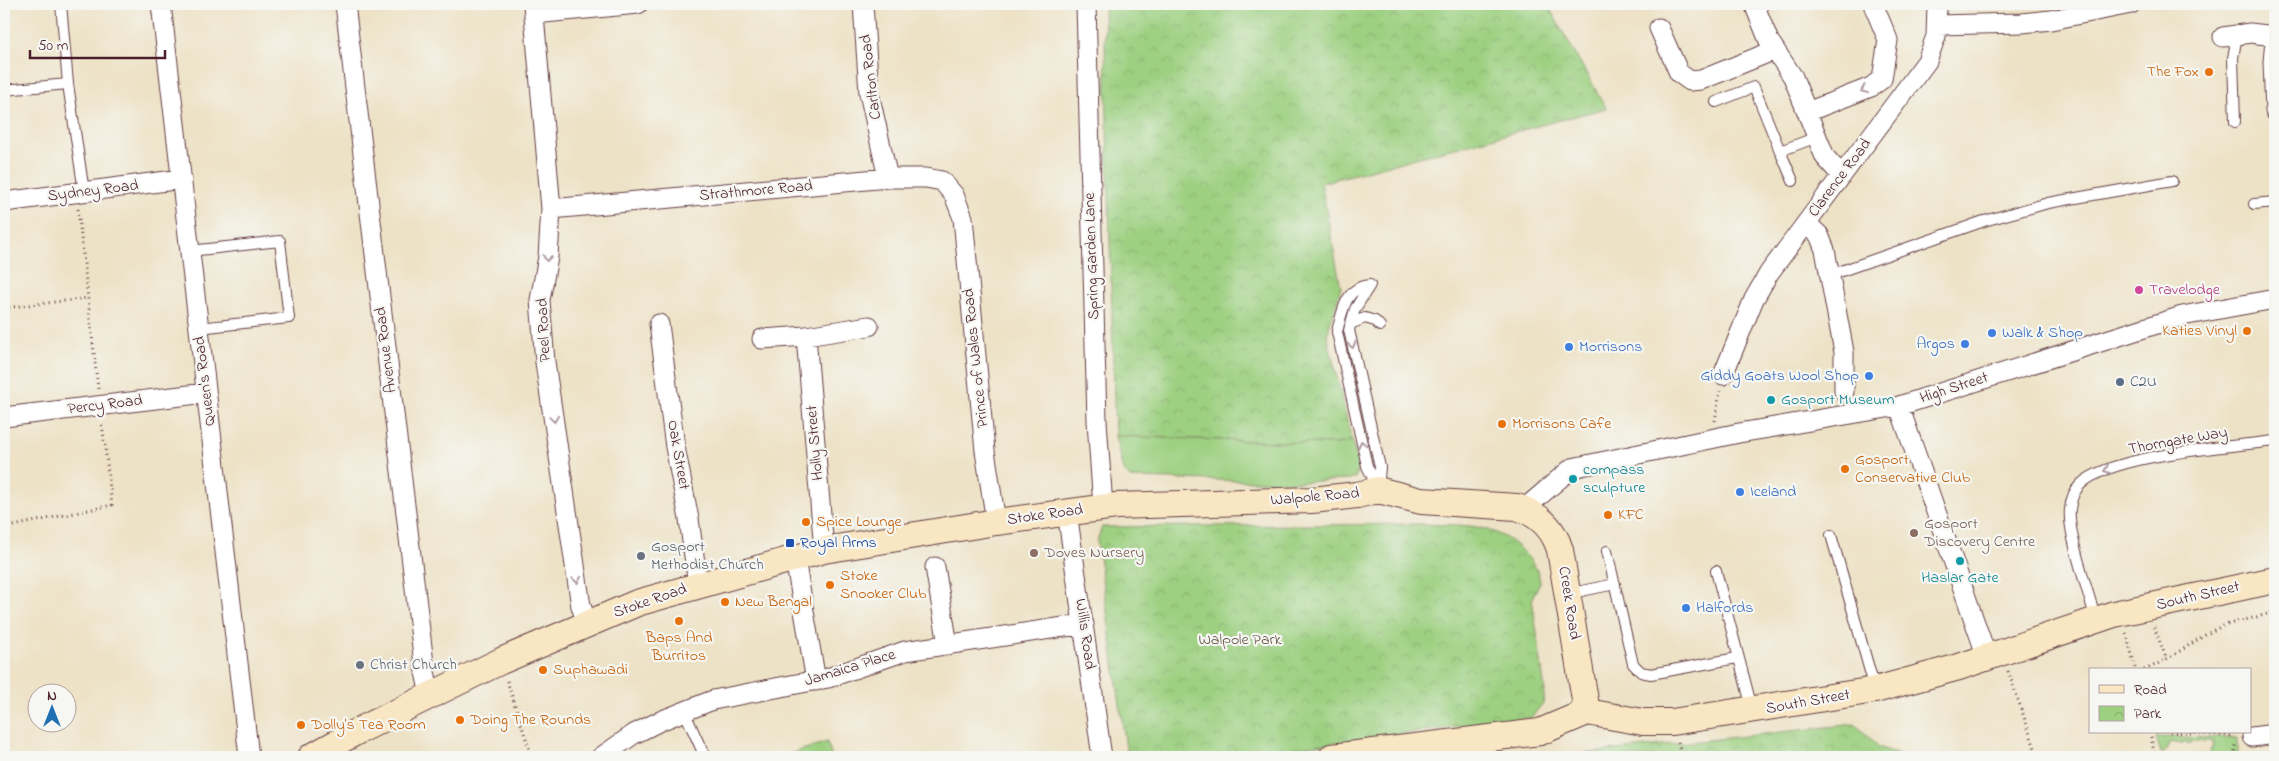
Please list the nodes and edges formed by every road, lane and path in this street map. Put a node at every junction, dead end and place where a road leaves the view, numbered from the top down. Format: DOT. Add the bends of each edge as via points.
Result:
graph roads {
  1 [pos="61,4"];
  2 [pos="161,4"];
  3 [pos="345,4"];
  4 [pos="638,4"];
  5 [pos="863,4"];
  6 [pos="1086,4"];
  7 [pos="1754,4"];
  8 [pos="1873,4"];
  9 [pos="1937,4"];
  10 [pos="2131,4"];
  11 [pos="534,9"];
  12 [pos="1937,25"];
  13 [pos="1659,28"];
  14 [pos="2230,36"];
  15 [pos="2275,36"];
  16 [pos="2275,41"];
  17 [pos="1775,50"];
  18 [pos="68,84"];
  19 [pos="4,90"];
  20 [pos="1716,102"];
  21 [pos="2275,112"];
  22 [pos="2235,122"];
  23 [pos="1811,123"];
  24 [pos="1780,151"];
  25 [pos="1841,176"];
  26 [pos="888,178"];
  27 [pos="182,179"];
  28 [pos="2172,180"];
  29 [pos="1793,181"];
  30 [pos="80,192"];
  31 [pos="954,195"];
  32 [pos="4,202"];
  33 [pos="2275,202"];
  34 [pos="2254,204"];
  35 [pos="551,209"];
  36 [pos="1806,223"];
  37 [pos="190,251"];
  38 [pos="1830,275"];
  39 [pos="88,298"];
  40 [pos="2275,299"];
  41 [pos="4,308"];
  42 [pos="659,324"];
  43 [pos="1350,324"];
  44 [pos="869,326"];
  45 [pos="1380,326"];
  46 [pos="198,328"];
  47 [pos="806,336"];
  48 [pos="762,338"];
  49 [pos="1721,364"];
  50 [pos="1844,392"];
  51 [pos="206,393"];
  52 [pos="100,406"];
  53 [pos="1899,406"];
  54 [pos="4,417"];
  55 [pos="1712,439"];
  56 [pos="2275,441"];
  57 [pos="1378,490"];
  58 [pos="1103,507"];
  59 [pos="1524,509"];
  60 [pos="1066,512"];
  61 [pos="996,522"];
  62 [pos="4,528"];
  63 [pos="1831,535"];
  64 [pos="824,550"];
  65 [pos="1607,551"];
  66 [pos="795,559"];
  67 [pos="935,568"];
  68 [pos="1716,571"];
  69 [pos="2275,580"];
  70 [pos="698,584"];
  71 [pos="1615,584"];
  72 [pos="1568,594"];
  73 [pos="2150,606"];
  74 [pos="2275,611"];
  75 [pos="2123,612"];
  76 [pos="2096,620"];
  77 [pos="587,623"];
  78 [pos="1084,624"];
  79 [pos="948,645"];
  80 [pos="1994,654"];
  81 [pos="1737,658"];
  82 [pos="502,661"];
  83 [pos="2167,661"];
  84 [pos="2136,668"];
  85 [pos="2149,668"];
  86 [pos="816,681"];
  87 [pos="1875,690"];
  88 [pos="430,695"];
  89 [pos="684,710"];
  90 [pos="1752,711"];
  91 [pos="1587,712"];
  92 [pos="2150,734"];
  93 [pos="2197,734"];
  94 [pos="2275,734"];
  95 [pos="2252,738"];
  96 [pos="1101,749"];
  97 [pos="249,757"];
  98 [pos="311,757"];
  99 [pos="532,757"];
  100 [pos="601,757"];
  101 [pos="705,757"];
  102 [pos="1332,757"];
  103 [pos="2038,757"];
  104 [pos="2155,757"];
  1 -- 18 [label="lane"];
  2 -- 27 [label="street, Queen's Road"];
  3 -- 88 [label="street, Avenue Road"];
  4 -- 11 [label="street"];
  5 -- 26 [label="street, Carlton Road" via="869,92"];
  6 -- 58 [label="street, Spring Garden Lane" via="1097,421"];
  7 -- 17 [label="street"];
  8 -- 23 [label="street, one-way" via="1886,34 1882,76 1878,83"];
  9 -- 12 [label="street, Clarence Road"];
  10 -- 12 [label="street" via="2041,21"];
  11 -- 35 [label="street, Peel Road"];
  12 -- 25 [label="street, Clarence Road" via="1932,49 1924,65"];
  13 -- 17 [label="street" via="1679,73 1690,81 1701,80"];
  14 -- 15 [label="street" via="2250,33"];
  14 -- 22 [label="lane"];
  16 -- 21 [label="street"];
  17 -- 23 [label="street" via="1790,72"];
  18 -- 19 [label="lane"];
  18 -- 30 [label="lane"];
  20 -- 24 [label="lane" via="1754,86"];
  23 -- 24 [label="lane"];
  23 -- 25 [label="street" via="1826,160"];
  24 -- 29 [label="lane"];
  25 -- 36 [label="street, Clarence Road"];
  26 -- 31 [label="street, Strathmore Road" via="942,181"];
  26 -- 35 [label="street, Strathmore Road"];
  27 -- 30 [label="street, Sydney Road"];
  27 -- 37 [label="street, Queen's Road"];
  28 -- 38 [label="lane" via="2048,203 1984,221"];
  30 -- 32 [label="street, Sydney Road"];
  30 -- 39 [label="path"];
  31 -- 61 [label="street, Prince of Wales Road" via="963,218 985,451"];
  33 -- 34 [label="lane"];
  35 -- 77 [label="street, Peel Road, one-way" via="548,257 540,300 545,362 581,606"];
  36 -- 38 [label="street, Clarence Road" via="1814,228 1823,242"];
  36 -- 49 [label="street" via="1754,299"];
  37 -- 46 [label="street, Queen's Road"];
  37 -- 46 [label="lane" via="280,241 289,318"];
  38 -- 50 [label="street, Clarence Road" via="1844,352"];
  39 -- 41 [label="path"];
  39 -- 52 [label="path"];
  40 -- 53 [label="street, High Street" via="2182,316"];
  42 -- 70 [label="street, Oak Street"];
  43 -- 45 [label="lane" via="1365,318"];
  43 -- 57 [label="lane, one-way" via="1380,467"];
  57 -- 43 [label="lane, one-way" via="1367,466 1337,332 1342,311 1354,289 1370,285"];
  44 -- 47 [label="street"];
  46 -- 51 [label="street, Queen's Road"];
  47 -- 48 [label="street"];
  47 -- 64 [label="street, Holly Street"];
  49 -- 55 [label="path"];
  51 -- 52 [label="street, Percy Road"];
  51 -- 97 [label="street, Queen's Road"];
  52 -- 54 [label="street, Percy Road"];
  52 -- 62 [label="path" via="112,505"];
  53 -- 55 [label="street, High Street"];
  53 -- 80 [label="street"];
  55 -- 59 [label="street, High Street" via="1572,468"];
  56 -- 76 [label="lane, Thorngate Way, one-way" via="2155,456 2099,473 2078,486 2070,518"];
  57 -- 58 [label="street, Walpole Road" via="1312,500"];
  57 -- 59 [label="street, Walpole Road" via="1421,501"];
  58 -- 60 [label="street, Stoke Road"];
  59 -- 72 [label="street, Creek Road" via="1543,521 1555,536"];
  60 -- 61 [label="street, Stoke Road"];
  60 -- 78 [label="street, Willis Road"];
  61 -- 64 [label="street, Stoke Road"];
  63 -- 87 [label="lane"];
  64 -- 66 [label="street, Stoke Road"];
  65 -- 71 [label="lane"];
  66 -- 70 [label="street, Stoke Road"];
  66 -- 86 [label="street"];
  67 -- 79 [label="street"];
  68 -- 81 [label="lane"];
  69 -- 73 [label="street, South Street"];
  70 -- 77 [label="street, Stoke Road"];
  71 -- 72 [label="lane"];
  71 -- 81 [label="lane" via="1634,664 1641,672 1651,674"];
  72 -- 91 [label="street, Creek Road"];
  73 -- 75 [label="street, South Street"];
  73 -- 83 [label="path" via="2155,632"];
  74 -- 83 [label="path" via="2216,629"];
  75 -- 76 [label="street, South Street"];
  75 -- 84 [label="path"];
  76 -- 80 [label="street, South Street"];
  77 -- 82 [label="street, Stoke Road"];
  78 -- 79 [label="street, Jamaica Place"];
  78 -- 96 [label="street, Willis Road"];
  79 -- 86 [label="street, Jamaica Place" via="893,654"];
  80 -- 87 [label="street, South Street" via="1959,668"];
  80 -- 103 [label="path"];
  81 -- 90 [label="lane"];
  82 -- 88 [label="street, Stoke Road"];
  82 -- 99 [label="path"];
  83 -- 85 [label="path"];
  86 -- 89 [label="street, Jamaica Place" via="734,695"];
  87 -- 90 [label="street, South Street"];
  88 -- 98 [label="street, Stoke Road"];
  89 -- 100 [label="street, Jamaica Place" via="634,734"];
  89 -- 101 [label="lane"];
  90 -- 91 [label="street, South Street" via="1672,722 1643,722"];
  91 -- 102 [label="street" via="1540,732"];
  92 -- 104 [label="path"];
  93 -- 95 [label="path"];
  94 -- 95 [label="street"];
}
